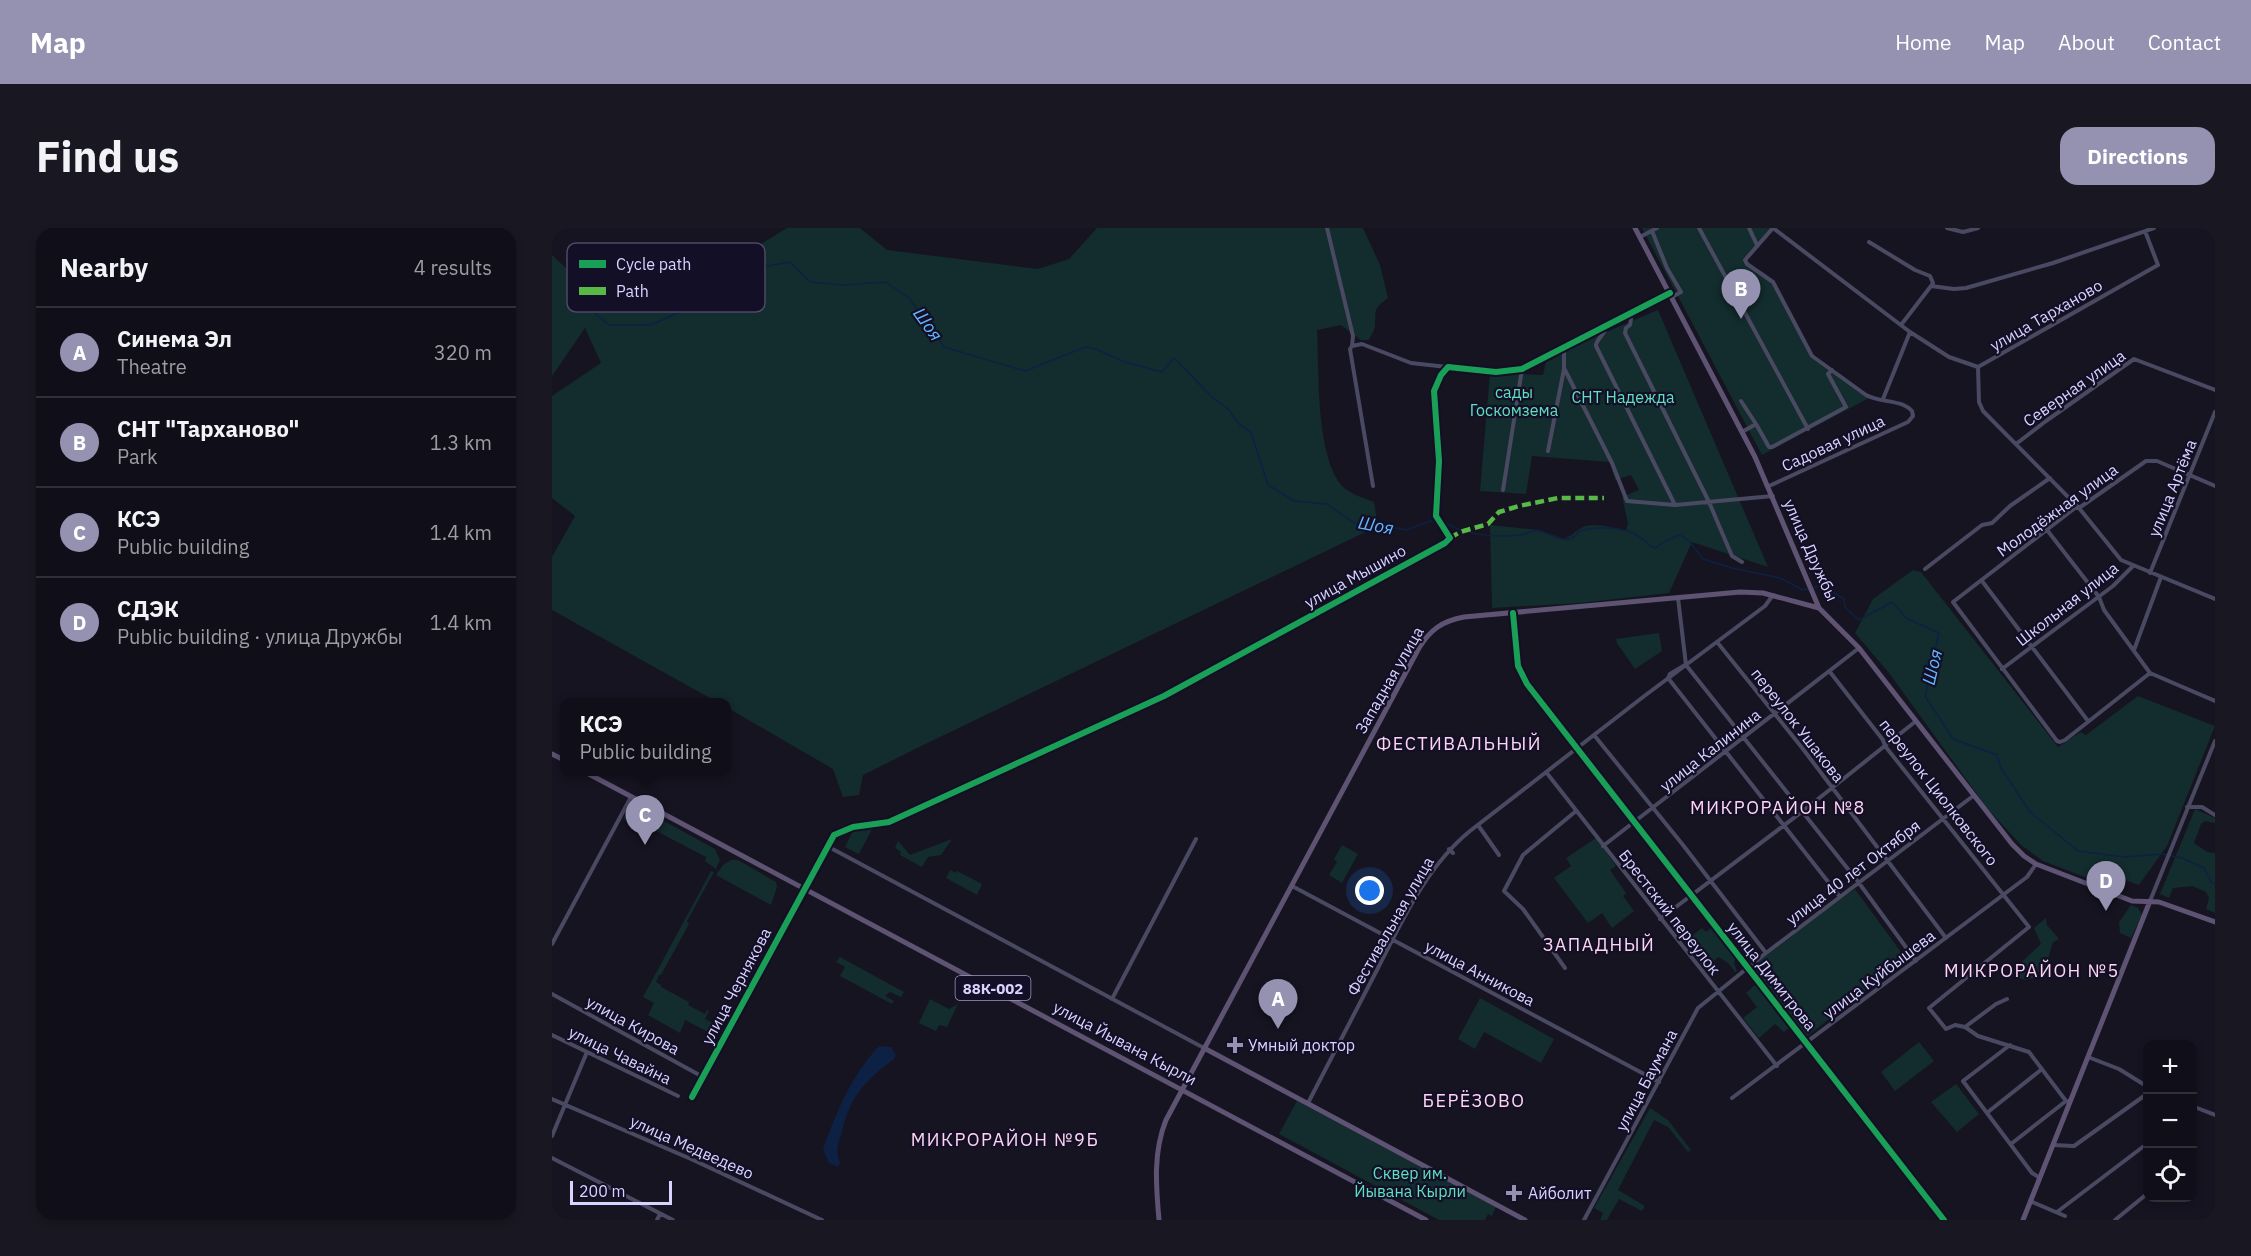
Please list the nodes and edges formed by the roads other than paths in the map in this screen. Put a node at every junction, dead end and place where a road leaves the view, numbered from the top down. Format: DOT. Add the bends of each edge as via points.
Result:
graph roads {
  1 [pos="1327,228"];
  2 [pos="1635,228"];
  3 [pos="1657,228"];
  4 [pos="1698,228"];
  5 [pos="1749,228"];
  6 [pos="1773,228"];
  7 [pos="1947,228"];
  8 [pos="1978,228"];
  9 [pos="2154,228"];
  10 [pos="1652,231"];
  11 [pos="2145,231"];
  12 [pos="1640,237"];
  13 [pos="1869,242"];
  14 [pos="1757,244"];
  15 [pos="1931,286"];
  16 [pos="1671,296"];
  17 [pos="1629,314"];
  18 [pos="1606,326"];
  19 [pos="1901,326"];
  20 [pos="1910,332"];
  21 [pos="1352,346"];
  22 [pos="1565,348"];
  23 [pos="1448,367"];
  24 [pos="1978,367"];
  25 [pos="1564,368"];
  26 [pos="1522,369"];
  27 [pos="1832,370"];
  28 [pos="2215,390"];
  29 [pos="1883,399"];
  30 [pos="1741,401"];
  31 [pos="2215,412"];
  32 [pos="1756,424"];
  33 [pos="1808,429"];
  34 [pos="1742,432"];
  35 [pos="2016,444"];
  36 [pos="1548,451"];
  37 [pos="2189,476"];
  38 [pos="2050,478"];
  39 [pos="1373,486"];
  40 [pos="1769,486"];
  41 [pos="2215,486"];
  42 [pos="1503,490"];
  43 [pos="1773,496"];
  44 [pos="1709,502"];
  45 [pos="1675,505"];
  46 [pos="2079,507"];
  47 [pos="2047,530"];
  48 [pos="1742,562"];
  49 [pos="2133,566"];
  50 [pos="1925,569"];
  51 [pos="2150,573"];
  52 [pos="2161,577"];
  53 [pos="1982,581"];
  54 [pos="1773,595"];
  55 [pos="2099,597"];
  56 [pos="1678,598"];
  57 [pos="2215,599"];
  58 [pos="1819,608"];
  59 [pos="1513,614"];
  60 [pos="1717,642"];
  61 [pos="2032,647"];
  62 [pos="1859,648"];
  63 [pos="2134,650"];
  64 [pos="1686,665"];
  65 [pos="2002,669"];
  66 [pos="1830,672"];
  67 [pos="2150,674"];
  68 [pos="1668,678"];
  69 [pos="2215,701"];
  70 [pos="1774,715"];
  71 [pos="1917,721"];
  72 [pos="2088,722"];
  73 [pos="1594,735"];
  74 [pos="1743,739"];
  75 [pos="2215,741"];
  76 [pos="1885,746"];
  77 [pos="1577,749"];
  78 [pos="1727,752"];
  79 [pos="1546,772"];
  80 [pos="594,776"];
  81 [pos="1832,788"];
  82 [pos="632,796"];
  83 [pos="1973,796"];
  84 [pos="2187,807"];
  85 [pos="1654,809"];
  86 [pos="1803,811"];
  87 [pos="1576,812"];
  88 [pos="2215,815"];
  89 [pos="1943,818"];
  90 [pos="1635,823"];
  91 [pos="1478,825"];
  92 [pos="1785,825"];
  93 [pos="1196,839"];
  94 [pos="827,846"];
  95 [pos="1604,846"];
  96 [pos="1449,849"];
  97 [pos="1453,853"];
  98 [pos="1499,855"];
  99 [pos="1887,861"];
  100 [pos="2036,864"];
  101 [pos="1711,882"];
  102 [pos="1859,883"];
  103 [pos="1291,886"];
  104 [pos="804,888"];
  105 [pos="2003,895"];
  106 [pos="1693,896"];
  107 [pos="1840,897"];
  108 [pos="2132,901"];
  109 [pos="2150,902"];
  110 [pos="2146,910"];
  111 [pos="1660,919"];
  112 [pos="2215,922"];
  113 [pos="1946,938"];
  114 [pos="1392,940"];
  115 [pos="552,944"];
  116 [pos="1766,953"];
  117 [pos="1916,961"];
  118 [pos="1749,967"];
  119 [pos="1565,968"];
  120 [pos="1718,992"];
  121 [pos="552,994"];
  122 [pos="1112,999"];
  123 [pos="2007,999"];
  124 [pos="1965,1027"];
  125 [pos="552,1035"];
  126 [pos="1807,1044"];
  127 [pos="2010,1045"];
  128 [pos="1204,1048"];
  129 [pos="587,1052"];
  130 [pos="2088,1057"];
  131 [pos="1777,1066"];
  132 [pos="2042,1069"];
  133 [pos="703,1077"];
  134 [pos="1659,1082"];
  135 [pos="2143,1084"];
  136 [pos="1181,1089"];
  137 [pos="678,1096"];
  138 [pos="692,1097"];
  139 [pos="2143,1097"];
  140 [pos="1732,1098"];
  141 [pos="552,1099"];
  142 [pos="2068,1101"];
  143 [pos="1308,1103"];
  144 [pos="564,1104"];
  145 [pos="2197,1108"];
  146 [pos="1988,1112"];
  147 [pos="2215,1115"];
  148 [pos="552,1136"];
  149 [pos="2011,1144"];
  150 [pos="2053,1145"];
  151 [pos="2143,1147"];
  152 [pos="552,1158"];
  153 [pos="2040,1178"];
  154 [pos="2143,1197"];
  155 [pos="2030,1202"];
  156 [pos="2057,1212"];
  157 [pos="660,1214"];
  158 [pos="2065,1216"];
  159 [pos="657,1220"];
  160 [pos="672,1220"];
  161 [pos="822,1220"];
  162 [pos="1159,1220"];
  163 [pos="1426,1220"];
  164 [pos="1525,1220"];
  165 [pos="1584,1220"];
  166 [pos="1944,1220"];
  167 [pos="2023,1220"];
  168 [pos="2115,1220"];
  1 -- 21 [label="street" via="1353,336"];
  2 -- 12 [label="main road, улица Дружбы"];
  3 -- 10 [label="street"];
  4 -- 33 [label="street"];
  5 -- 14 [label="street"];
  6 -- 14 [label="street"];
  6 -- 19 [label="street, улица Тарханово"];
  7 -- 8 [label="street" via="1963,232"];
  9 -- 11 [label="street"];
  10 -- 12 [label="street"];
  10 -- 16 [label="street" via="1681,292"];
  11 -- 15 [label="street" via="1966,288"];
  11 -- 24 [label="street, улица Тарханово" via="2158,265"];
  12 -- 16 [label="main road, улица Дружбы"];
  13 -- 15 [label="street" via="1930,276"];
  14 -- 27 [label="street" via="1745,260 1747,264 1773,282 1812,356"];
  15 -- 19 [label="street"];
  16 -- 17 [label="street"];
  16 -- 34 [label="main road, улица Дружбы"];
  17 -- 18 [label="street"];
  17 -- 44 [label="street" via="1630,326 1625,333"];
  18 -- 22 [label="street"];
  18 -- 45 [label="street" via="1596,346"];
  19 -- 20 [label="street, улица Тарханово"];
  20 -- 24 [label="street, улица Тарханово" via="1949,357"];
  20 -- 29 [label="street"];
  21 -- 23 [label="street" via="1362,344 1411,363"];
  21 -- 39 [label="street" via="1350,353"];
  22 -- 25 [label="street"];
  22 -- 26 [label="street"];
  23 -- 26 [label="street" via="1496,372"];
  23 -- 94 [label="street, улица Мышино" via="1434,391 1439,461 1435,511 1450,538 1448,541 1164,696 888,823 840,831"];
  24 -- 35 [label="street" via="1979,402 1988,417"];
  25 -- 36 [label="street"];
  25 -- 45 [label="street" via="1627,501"];
  26 -- 42 [label="street"];
  27 -- 29 [label="street" via="1873,399"];
  27 -- 33 [label="street" via="1828,374 1846,407"];
  28 -- 35 [label="street, Северная улица" via="2134,359"];
  29 -- 40 [label="street, Садовая улица" via="1911,408 1913,416 1908,422"];
  30 -- 32 [label="street"];
  31 -- 37 [label="street, улица Артёма"];
  32 -- 33 [label="street" via="1769,447"];
  32 -- 34 [label="street"];
  34 -- 40 [label="main road, улица Дружбы"];
  35 -- 38 [label="street"];
  37 -- 41 [label="street, Молодёжная улица"];
  37 -- 46 [label="street, Молодёжная улица" via="2157,461 2146,461"];
  37 -- 51 [label="street, улица Артёма"];
  38 -- 46 [label="street"];
  38 -- 50 [label="street"];
  40 -- 43 [label="main road, улица Дружбы"];
  43 -- 44 [label="street"];
  43 -- 58 [label="main road, улица Дружбы"];
  44 -- 45 [label="street"];
  44 -- 48 [label="street" via="1732,556"];
  46 -- 47 [label="street, Молодёжная улица"];
  46 -- 49 [label="street" via="2121,560"];
  47 -- 53 [label="street, Молодёжная улица"];
  47 -- 55 [label="street"];
  49 -- 51 [label="street, Школьная улица"];
  49 -- 55 [label="street, Школьная улица"];
  51 -- 52 [label="street, Школьная улица"];
  52 -- 57 [label="street, Школьная улица"];
  52 -- 63 [label="street"];
  53 -- 61 [label="street"];
  53 -- 65 [label="street, Молодёжная улица" via="1953,602"];
  54 -- 56 [label="main road, Западная улица" via="1740,592"];
  54 -- 58 [label="main road, Западная улица"];
  54 -- 60 [label="street, Фестивальная улица" via="1765,606"];
  55 -- 61 [label="street, Школьная улица"];
  55 -- 63 [label="street"];
  56 -- 59 [label="main road, Западная улица"];
  56 -- 64 [label="street"];
  58 -- 62 [label="main road, улица Дружбы"];
  59 -- 77 [label="street, улица Димитрова" via="1518,666 1523,678"];
  59 -- 103 [label="main road, Западная улица" via="1448,620 1426,637"];
  60 -- 64 [label="street, Фестивальная улица"];
  60 -- 70 [label="street, переулок Ушакова"];
  61 -- 65 [label="street, Школьная улица"];
  61 -- 72 [label="street"];
  62 -- 66 [label="street, улица Калинина"];
  62 -- 71 [label="main road, улица Дружбы"];
  63 -- 67 [label="street"];
  64 -- 68 [label="street, Фестивальная улица"];
  64 -- 74 [label="street"];
  65 -- 72 [label="street" via="2057,741 2065,740"];
  66 -- 70 [label="street, улица Калинина"];
  66 -- 76 [label="street, переулок Циолковского"];
  67 -- 69 [label="street"];
  67 -- 72 [label="street"];
  68 -- 73 [label="street, Фестивальная улица"];
  68 -- 78 [label="street"];
  70 -- 74 [label="street, улица Калинина"];
  70 -- 81 [label="street, переулок Ушакова"];
  71 -- 76 [label="street"];
  71 -- 83 [label="main road, улица Дружбы"];
  73 -- 77 [label="street, Фестивальная улица"];
  73 -- 85 [label="street"];
  74 -- 78 [label="street, улица Калинина"];
  74 -- 86 [label="street"];
  75 -- 84 [label="street"];
  76 -- 81 [label="street"];
  76 -- 89 [label="street, переулок Циолковского"];
  77 -- 79 [label="street, Фестивальная улица"];
  77 -- 90 [label="street, улица Димитрова"];
  78 -- 85 [label="street, улица Калинина"];
  78 -- 92 [label="street"];
  79 -- 87 [label="street, Брестский переулок"];
  79 -- 91 [label="street, Фестивальная улица"];
  80 -- 82 [label="main road, улица Йывана Кырли / 88К-002"];
  81 -- 86 [label="street"];
  81 -- 99 [label="street, переулок Ушакова"];
  82 -- 104 [label="main road, улица Йывана Кырли / 88К-002"];
  82 -- 115 [label="street"];
  83 -- 89 [label="street, улица 40 лет Октября"];
  83 -- 100 [label="main road, улица Дружбы" via="2012,844"];
  84 -- 88 [label="street" via="2202,807"];
  84 -- 109 [label="street"];
  85 -- 90 [label="street, улица Калинина"];
  85 -- 101 [label="street"];
  86 -- 92 [label="street"];
  86 -- 102 [label="street"];
  87 -- 95 [label="street, Брестский переулок"];
  87 -- 119 [label="street" via="1523,855 1504,891 1523,909"];
  89 -- 99 [label="street, улица 40 лет Октября"];
  89 -- 105 [label="street, переулок Циолковского"];
  90 -- 95 [label="street, улица Калинина"];
  90 -- 106 [label="street, улица Димитрова"];
  91 -- 96 [label="street, Фестивальная улица"];
  91 -- 98 [label="street"];
  92 -- 101 [label="street"];
  92 -- 107 [label="street"];
  93 -- 122 [label="street"];
  94 -- 104 [label="street, улица Чернякова"];
  94 -- 122 [label="street, улица Йывана Кырли"];
  95 -- 111 [label="street, Брестский переулок"];
  96 -- 97 [label="street"];
  96 -- 114 [label="street, Фестивальная улица"];
  99 -- 102 [label="street, улица 40 лет Октября"];
  99 -- 113 [label="street, переулок Ушакова"];
  100 -- 105 [label="street, улица Куйбышева" via="2027,877"];
  100 -- 108 [label="main road, улица Дружбы"];
  101 -- 106 [label="street"];
  101 -- 116 [label="street"];
  102 -- 107 [label="street, улица 40 лет Октября"];
  102 -- 117 [label="street"];
  103 -- 114 [label="street, улица Анникова"];
  103 -- 128 [label="main road, Западная улица"];
  104 -- 133 [label="street, улица Чернякова"];
  104 -- 136 [label="main road, улица Йывана Кырли / 88К-002"];
  105 -- 113 [label="street, улица Куйбышева"];
  105 -- 124 [label="street, переулок Циолковского" via="2029,927 1929,1008 1946,1029 1955,1025"];
  106 -- 111 [label="street"];
  106 -- 118 [label="street, улица Димитрова"];
  107 -- 116 [label="street, улица 40 лет Октября"];
  108 -- 109 [label="main road, улица Дружбы"];
  108 -- 110 [label="main road"];
  109 -- 110 [label="main road"];
  109 -- 112 [label="main road, улица Дружбы"];
  110 -- 130 [label="main road"];
  111 -- 120 [label="street, Брестский переулок"];
  113 -- 117 [label="street, улица Куйбышева"];
  114 -- 134 [label="street, улица Анникова"];
  114 -- 143 [label="street, Фестивальная улица"];
  116 -- 118 [label="street, улица 40 лет Октября"];
  117 -- 126 [label="street, улица Куйбышева"];
  118 -- 120 [label="street, улица Баумана"];
  118 -- 126 [label="street, улица Димитрова"];
  120 -- 131 [label="street, Брестский переулок"];
  120 -- 134 [label="street, улица Баумана" via="1698,1008"];
  121 -- 133 [label="street, улица Кирова"];
  122 -- 128 [label="street, улица Йывана Кырли"];
  123 -- 124 [label="street"];
  124 -- 127 [label="street" via="1978,1036"];
  125 -- 129 [label="street, улица Чавайна"];
  126 -- 131 [label="street, улица Куйбышева"];
  126 -- 166 [label="street, улица Димитрова"];
  127 -- 132 [label="street" via="2029,1052"];
  127 -- 146 [label="street" via="1963,1081"];
  128 -- 136 [label="main road, Западная улица"];
  128 -- 143 [label="main road, улица Йывана Кырли"];
  129 -- 137 [label="street, улица Чавайна"];
  129 -- 144 [label="street"];
  130 -- 135 [label="street"];
  130 -- 142 [label="main road"];
  131 -- 140 [label="street, улица Куйбышева"];
  132 -- 142 [label="street"];
  132 -- 146 [label="street"];
  133 -- 138 [label="street, улица Чернякова"];
  134 -- 165 [label="street, улица Баумана"];
  136 -- 162 [label="main road, Западная улица" via="1162,1130 1157,1152"];
  136 -- 163 [label="main road, улица Йывана Кырли"];
  139 -- 150 [label="street" via="2074,1146"];
  141 -- 144 [label="street, улица Медведево"];
  142 -- 149 [label="street"];
  142 -- 150 [label="main road"];
  143 -- 164 [label="main road, улица Йывана Кырли"];
  144 -- 148 [label="street"];
  144 -- 161 [label="street, улица Медведево"];
  145 -- 147 [label="street"];
  146 -- 149 [label="street"];
  149 -- 153 [label="street"];
  150 -- 153 [label="main road"];
  151 -- 156 [label="street"];
  152 -- 157 [label="street"];
  153 -- 155 [label="main road"];
  154 -- 168 [label="street"];
  155 -- 156 [label="street"];
  155 -- 167 [label="main road"];
  156 -- 158 [label="street"];
  157 -- 159 [label="street"];
  157 -- 160 [label="street"];
}
